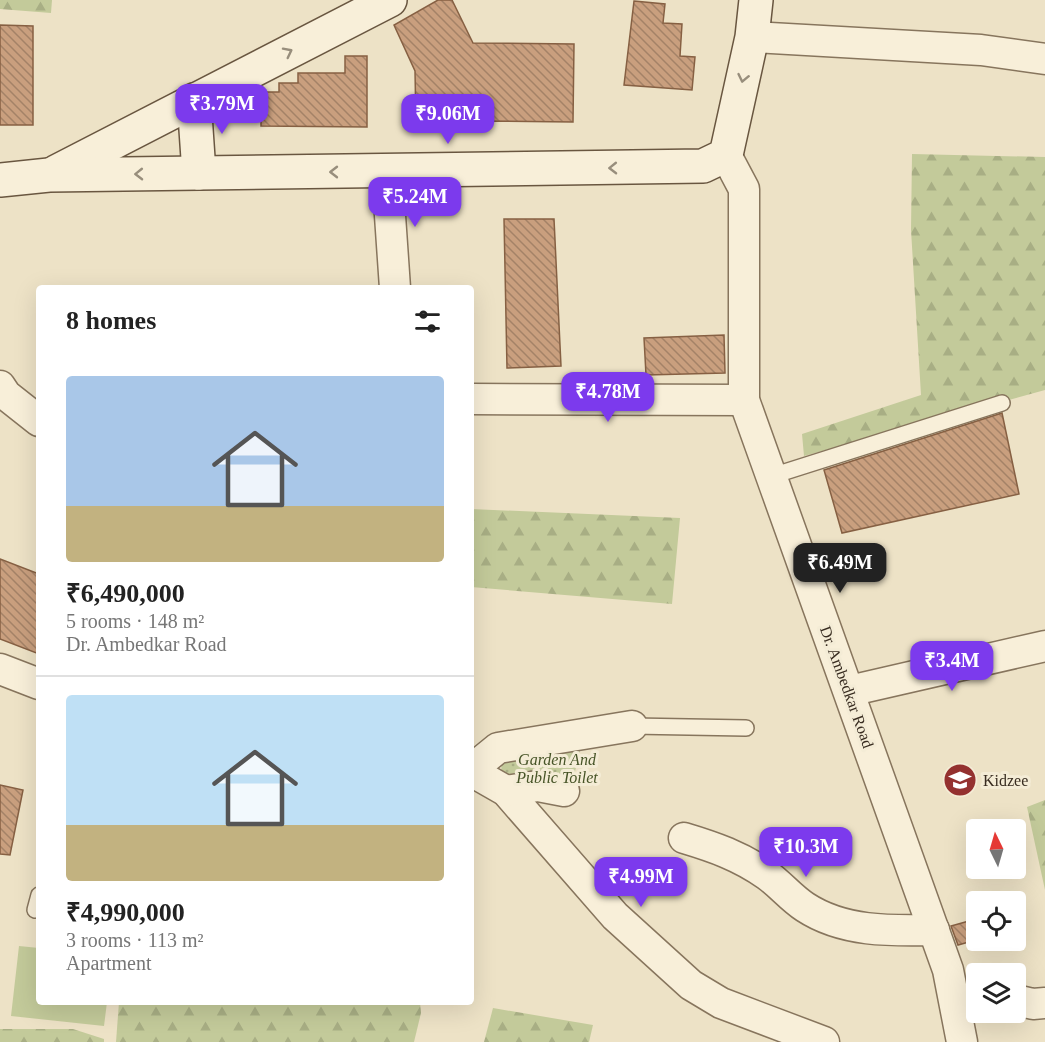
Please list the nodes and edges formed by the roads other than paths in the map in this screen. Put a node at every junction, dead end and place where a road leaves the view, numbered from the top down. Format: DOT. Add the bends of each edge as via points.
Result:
graph roads {
  1 [pos="390,0"];
  2 [pos="756,0"];
  3 [pos="752,37"];
  4 [pos="1045,59"];
  5 [pos="194,100"];
  6 [pos="726,155"];
  7 [pos="387,172"];
  8 [pos="199,173"];
  9 [pos="49,175"];
  10 [pos="0,180"];
  11 [pos="395,285"];
  12 [pos="0,386"];
  13 [pos="474,399"];
  14 [pos="744,400"];
  15 [pos="1002,403"];
  16 [pos="36,419"];
  17 [pos="772,476"];
  18 [pos="1045,646"];
  19 [pos="0,669"];
  20 [pos="36,683"];
  21 [pos="849,691"];
  22 [pos="632,726"];
  23 [pos="746,728"];
  24 [pos="474,768"];
  25 [pos="474,773"];
  26 [pos="506,791"];
  27 [pos="564,791"];
  28 [pos="684,838"];
  29 [pos="934,930"];
  30 [pos="963,988"];
  31 [pos="1026,1002"];
  32 [pos="1045,1003"];
  33 [pos="824,1042"];
  34 [pos="962,1042"];
  5 -- 1 [label="main road, one-way"];
  2 -- 3 [label="main road"];
  3 -- 4 [label="street" via="981,50"];
  3 -- 6 [label="main road, one-way"];
  5 -- 8 [label="main road"];
  5 -- 9 [label="main road"];
  6 -- 7 [label="main road, one-way" via="703,166"];
  6 -- 14 [label="street, Dr. Ambedkar Road" via="744,189"];
  7 -- 8 [label="main road, one-way"];
  7 -- 11 [label="street"];
  8 -- 9 [label="main road, one-way"];
  9 -- 10 [label="main road"];
  12 -- 16 [label="street"];
  13 -- 14 [label="street"];
  14 -- 17 [label="street, Dr. Ambedkar Road"];
  15 -- 17 [label="lane"];
  17 -- 21 [label="street, Dr. Ambedkar Road"];
  18 -- 21 [label="street"];
  19 -- 20 [label="street"];
  21 -- 29 [label="street, Dr. Ambedkar Road"];
  22 -- 23 [label="lane"];
  22 -- 24 [label="street" via="498,748"];
  25 -- 26 [label="street"];
  26 -- 27 [label="street" via="538,786"];
  26 -- 33 [label="street" via="615,916 691,985 721,1003"];
  28 -- 29 [label="street" via="730,852 770,876 806,908 840,923 882,931"];
  29 -- 30 [label="street, Dr. Ambedkar Road"];
  30 -- 34 [label="street, Dr. Ambedkar Road"];
  31 -- 32 [label="street"];
}
